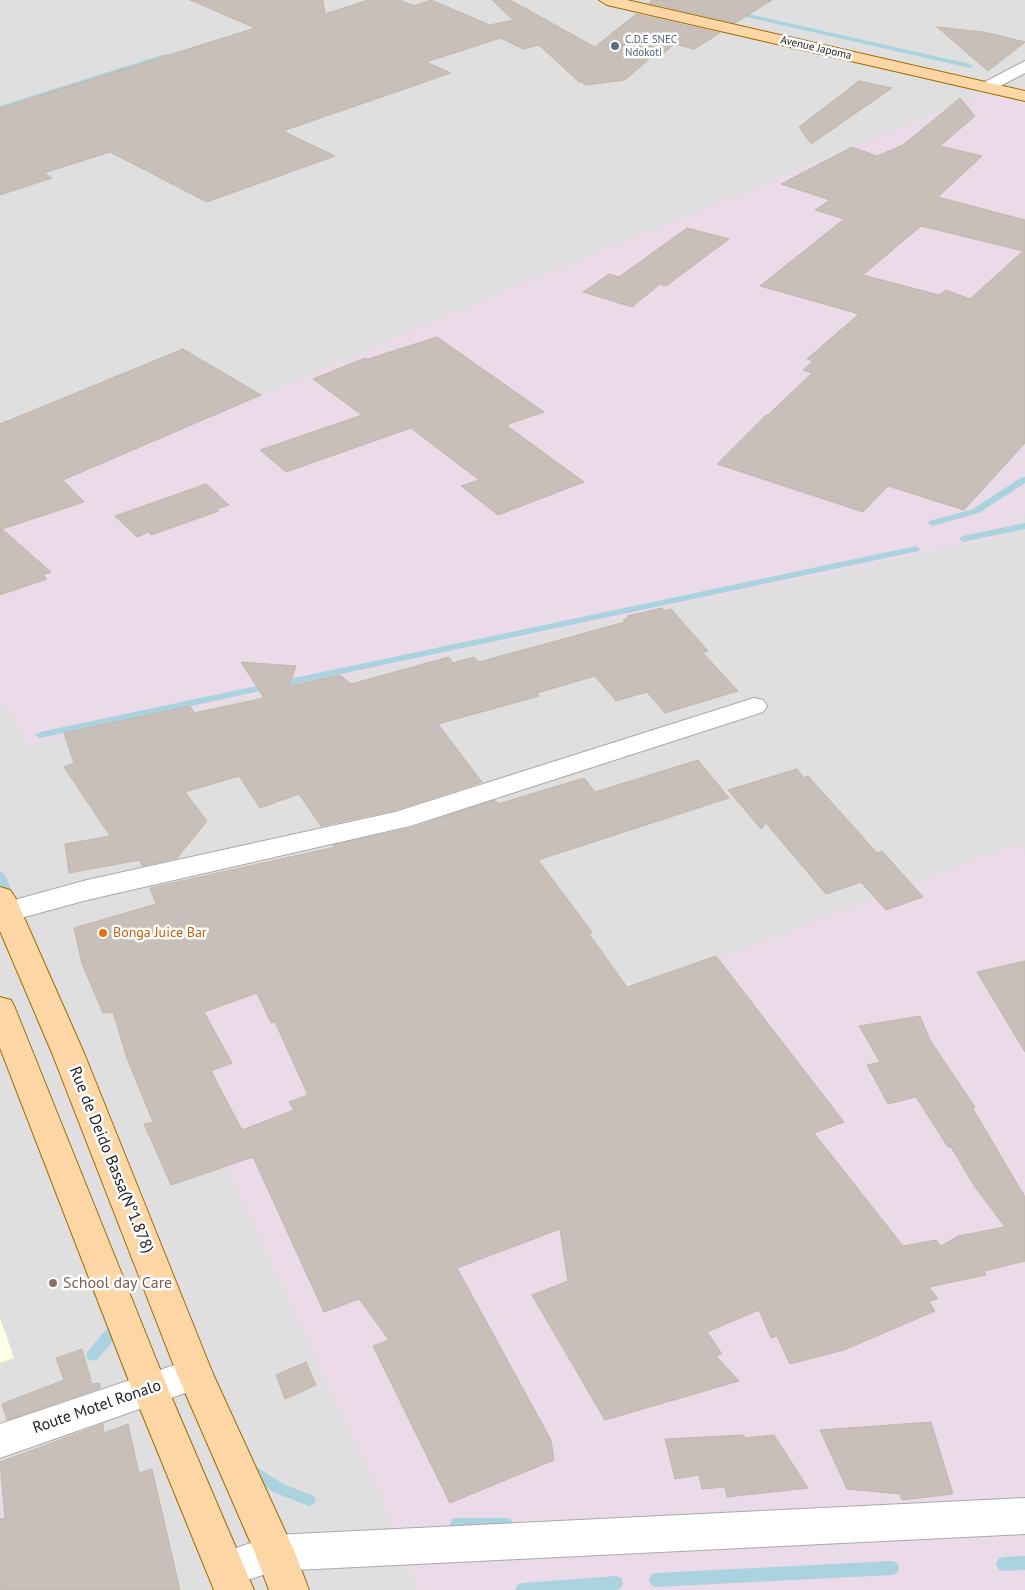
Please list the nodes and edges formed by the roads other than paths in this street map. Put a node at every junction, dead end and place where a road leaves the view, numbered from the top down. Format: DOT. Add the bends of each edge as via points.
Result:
graph roads {
  1 [pos="607,0"];
  2 [pos="652,0"];
  3 [pos="1025,66"];
  4 [pos="994,83"];
  5 [pos="1025,84"];
  6 [pos="1025,96"];
  7 [pos="754,706"];
  8 [pos="3,905"];
  9 [pos="0,1008"];
  10 [pos="195,1374"];
  11 [pos="150,1389"];
  12 [pos="0,1441"];
  13 [pos="1025,1516"];
  14 [pos="275,1553"];
  15 [pos="230,1580"];
  16 [pos="289,1590"];
  1 -- 4 [label="main road, Avenue Japoma"];
  2 -- 4 [label="main road, Avenue Japoma"];
  3 -- 4 [label="street"];
  4 -- 5 [label="main road, Avenue Japoma"];
  4 -- 6 [label="main road, Avenue Japoma"];
  7 -- 8 [label="street" via="400,820 87,890"];
  8 -- 10 [label="main road, Rue de Deido Bassa(N°1.878)" via="68,1053"];
  9 -- 11 [label="main road"];
  10 -- 11 [label="street, Route Motel Ronalo"];
  10 -- 14 [label="main road, Rue de Deido Bassa(N°1.878)"];
  11 -- 12 [label="street, Route Motel Ronalo"];
  11 -- 15 [label="main road"];
  13 -- 14 [label="street"];
  14 -- 15 [label="street"];
  14 -- 16 [label="main road, Rue de Deido Bassa(N°1.878)"];
}
